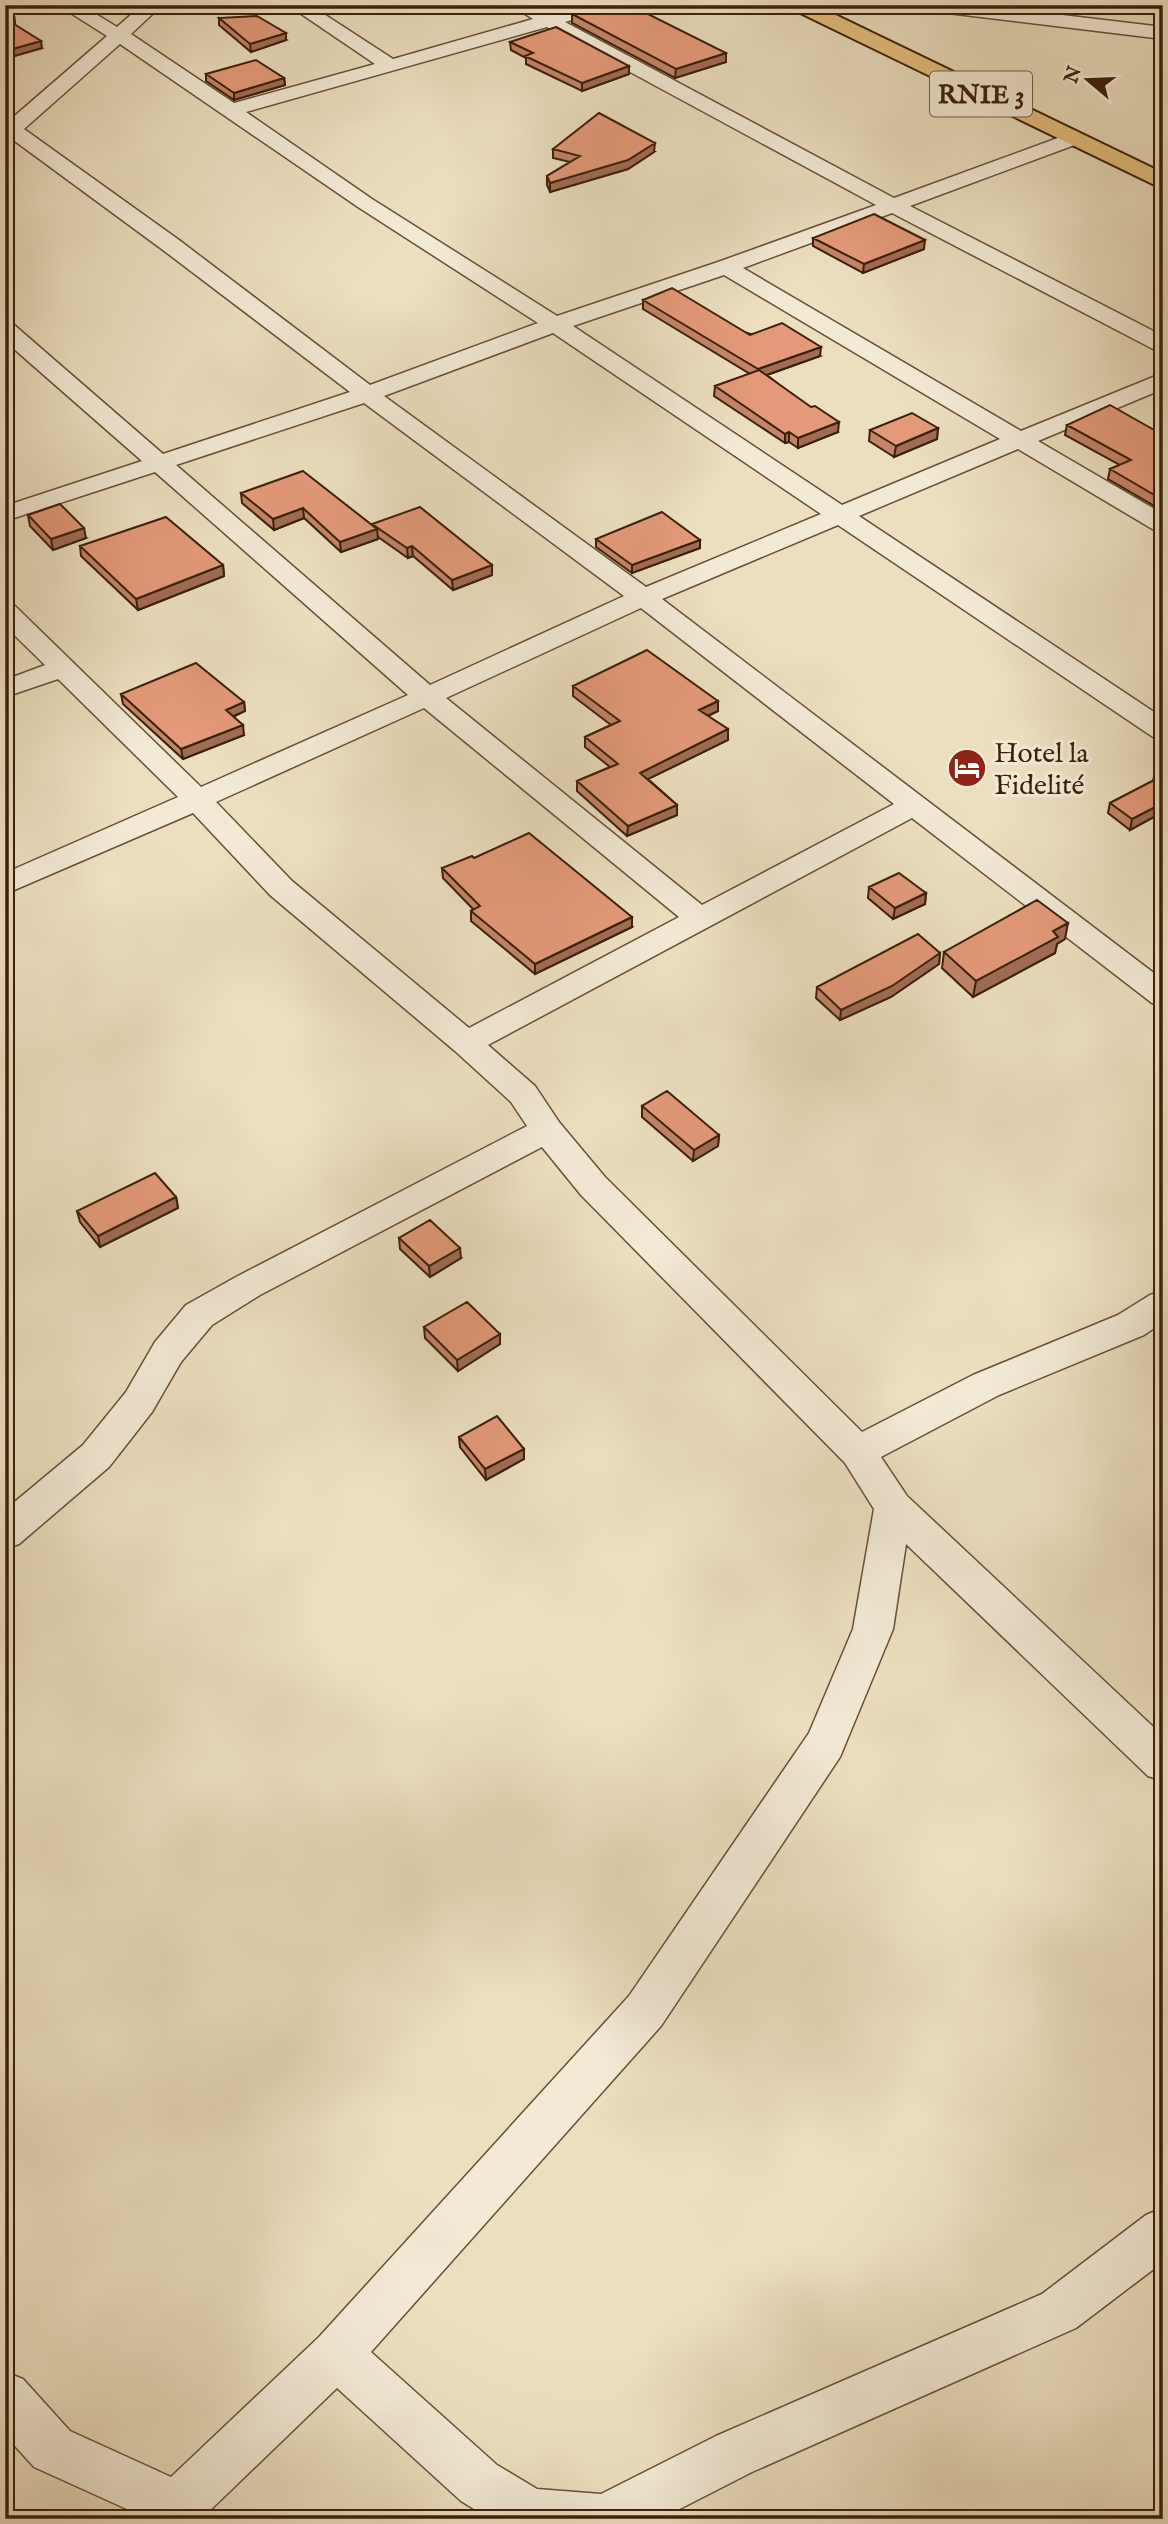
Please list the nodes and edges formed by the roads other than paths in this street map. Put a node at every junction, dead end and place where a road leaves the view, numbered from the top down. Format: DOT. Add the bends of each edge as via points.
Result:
graph roads {
  1 [pos="67,5"];
  2 [pos="153,5"];
  3 [pos="297,5"];
  4 [pos="520,5"];
  5 [pos="604,5"];
  6 [pos="799,5"];
  7 [pos="931,5"];
  8 [pos="547,22"];
  9 [pos="1163,33"];
  10 [pos="117,36"];
  11 [pos="390,65"];
  12 [pos="228,111"];
  13 [pos="7,130"];
  14 [pos="1073,139"];
  15 [pos="1163,182"];
  16 [pos="894,206"];
  17 [pos="726,267"];
  18 [pos="555,324"];
  19 [pos="5,329"];
  20 [pos="1163,345"];
  21 [pos="1163,380"];
  22 [pos="367,394"];
  23 [pos="1020,440"];
  24 [pos="160,464"];
  25 [pos="5,514"];
  26 [pos="841,515"];
  27 [pos="1163,526"];
  28 [pos="643,597"];
  29 [pos="5,611"];
  30 [pos="63,668"];
  31 [pos="5,689"];
  32 [pos="427,697"];
  33 [pos="1163,731"];
  34 [pos="196,799"];
  35 [pos="914,805"];
  36 [pos="5,885"];
  37 [pos="700,919"];
  38 [pos="1163,996"];
  39 [pos="466,1043"];
  40 [pos="547,1130"];
  41 [pos="1163,1304"];
  42 [pos="858,1452"];
  43 [pos="893,1507"];
  44 [pos="5,1532"];
  45 [pos="1163,1763"];
  46 [pos="1163,2232"];
  47 [pos="336,2354"];
  48 [pos="5,2397"];
  49 [pos="170,2512"];
  50 [pos="598,2519"];
  51 [pos="606,2519"];
  1 -- 10 [label="street"];
  2 -- 10 [label="street"];
  3 -- 11 [label="street"];
  4 -- 8 [label="street"];
  5 -- 8 [label="street"];
  6 -- 14 [label="highway, RNIE 3"];
  7 -- 9 [label="street"];
  8 -- 11 [label="street"];
  8 -- 16 [label="street"];
  10 -- 12 [label="street"];
  10 -- 13 [label="street"];
  11 -- 12 [label="street"];
  12 -- 18 [label="street"];
  13 -- 22 [label="street" via="171,245"];
  14 -- 15 [label="highway, RNIE 3"];
  14 -- 16 [label="street"];
  16 -- 17 [label="street"];
  16 -- 20 [label="street"];
  17 -- 18 [label="street"];
  17 -- 23 [label="street"];
  18 -- 22 [label="street"];
  18 -- 26 [label="street"];
  19 -- 24 [label="street"];
  21 -- 23 [label="street"];
  22 -- 24 [label="street"];
  22 -- 28 [label="street"];
  23 -- 26 [label="street"];
  23 -- 27 [label="street"];
  24 -- 25 [label="street"];
  24 -- 32 [label="street"];
  26 -- 28 [label="street"];
  26 -- 33 [label="street"];
  28 -- 32 [label="street"];
  28 -- 35 [label="street"];
  29 -- 30 [label="street"];
  30 -- 31 [label="street"];
  30 -- 34 [label="street"];
  32 -- 34 [label="street"];
  32 -- 37 [label="street"];
  34 -- 36 [label="street"];
  34 -- 39 [label="street" via="281,888"];
  35 -- 37 [label="street"];
  35 -- 38 [label="street"];
  37 -- 39 [label="street"];
  39 -- 40 [label="street" via="523,1094"];
  40 -- 42 [label="street" via="593,1186"];
  40 -- 44 [label="street" via="199,1315 96,1456"];
  41 -- 42 [label="street" via="1130,1325 986,1385"];
  42 -- 43 [label="street"];
  43 -- 45 [label="street"];
  43 -- 47 [label="street" via="873,1629 825,1744 645,2011"];
  46 -- 51 [label="street" via="1059,2311 734,2454"];
  47 -- 49 [label="street"];
  47 -- 50 [label="street" via="489,2489 530,2514"];
  48 -- 49 [label="street" via="52,2449"];
}
